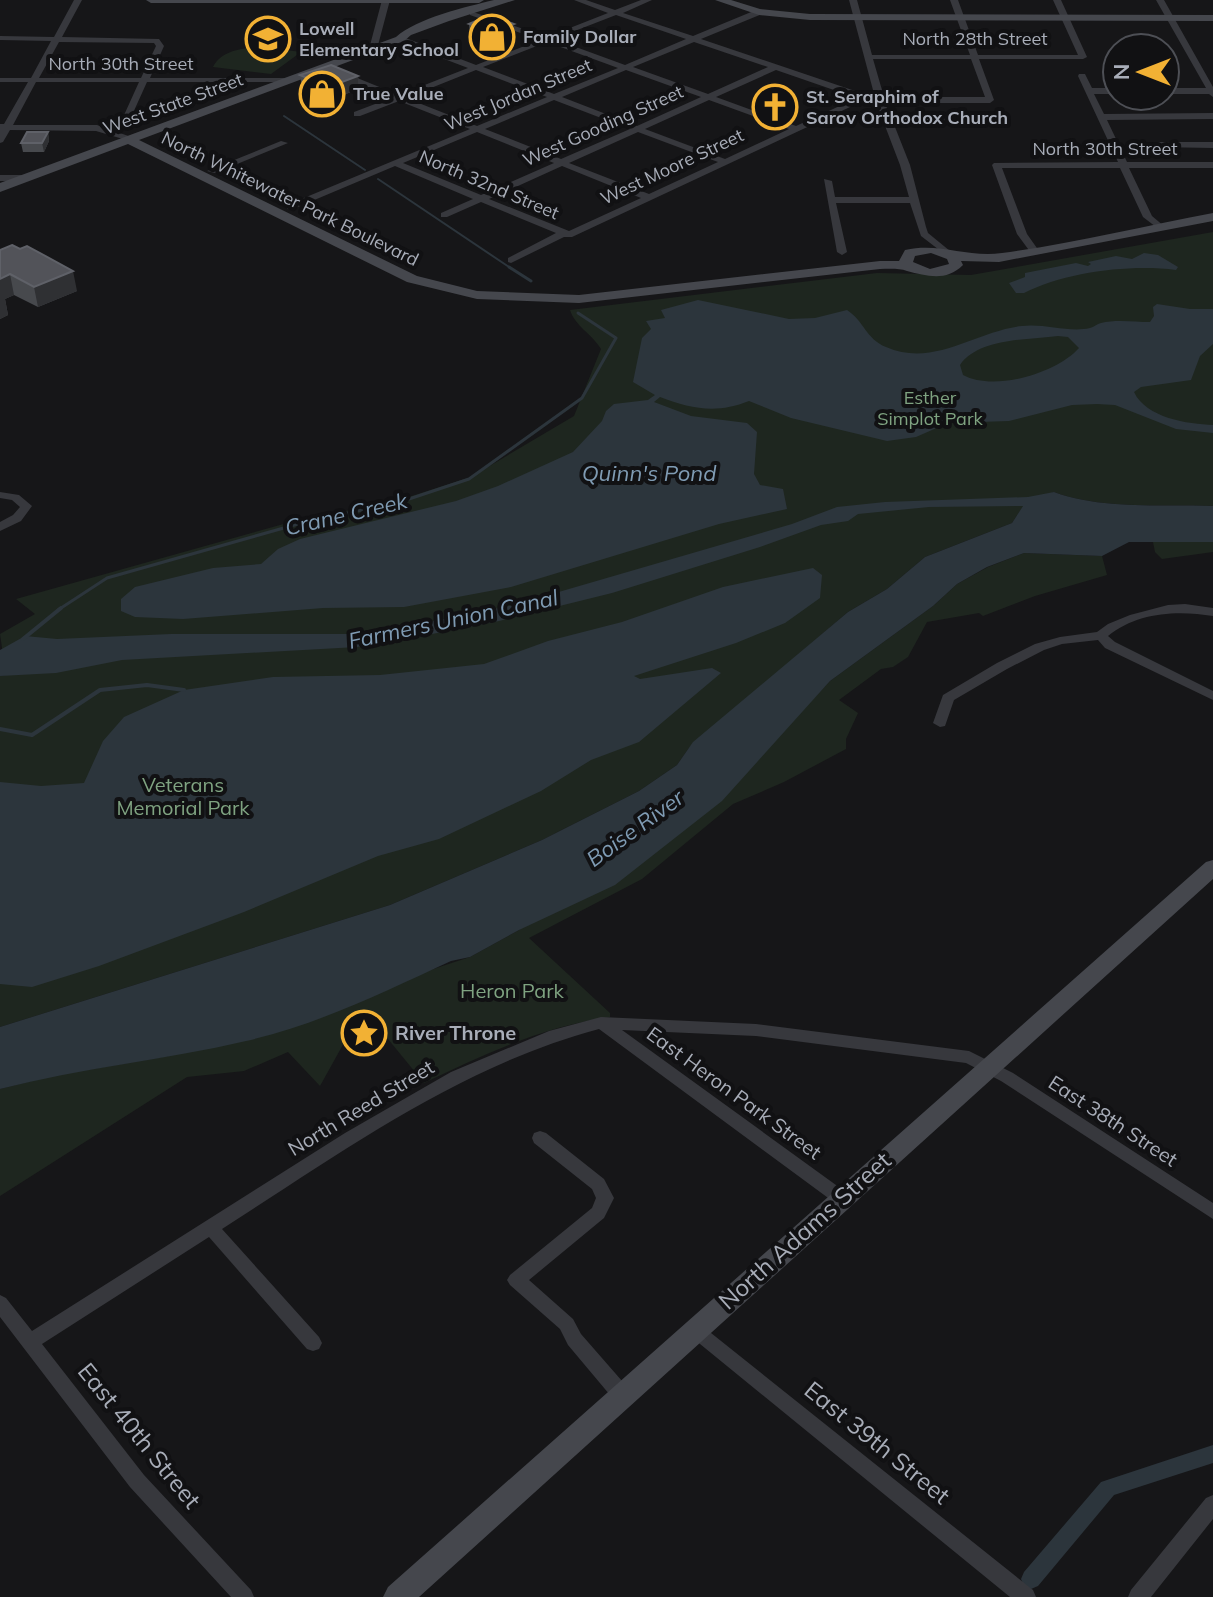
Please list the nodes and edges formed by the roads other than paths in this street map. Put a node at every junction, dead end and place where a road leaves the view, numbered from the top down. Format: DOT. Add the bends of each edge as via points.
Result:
graph roads {
  1 [pos="78,0"];
  2 [pos="151,0"];
  3 [pos="181,0"];
  4 [pos="386,0"];
  5 [pos="510,0"];
  6 [pos="578,0"];
  7 [pos="648,0"];
  8 [pos="720,0"];
  9 [pos="853,0"];
  10 [pos="954,0"];
  11 [pos="1057,0"];
  12 [pos="1160,0"];
  13 [pos="487,5"];
  14 [pos="759,12"];
  15 [pos="615,13"];
  16 [pos="857,17"];
  17 [pos="960,17"];
  18 [pos="1065,17"];
  19 [pos="1169,17"];
  20 [pos="1213,18"];
  21 [pos="0,38"];
  22 [pos="402,38"];
  23 [pos="56,39"];
  24 [pos="547,39"];
  25 [pos="693,40"];
  26 [pos="373,49"];
  27 [pos="868,57"];
  28 [pos="975,57"];
  29 [pos="1195,62"];
  30 [pos="1213,62"];
  31 [pos="324,68"];
  32 [pos="476,68"];
  33 [pos="626,68"];
  34 [pos="774,68"];
  35 [pos="1082,76"];
  36 [pos="0,80"];
  37 [pos="34,80"];
  38 [pos="144,80"];
  39 [pos="291,80"];
  40 [pos="1089,91"];
  41 [pos="1101,91"];
  42 [pos="1181,91"];
  43 [pos="1212,92"];
  44 [pos="708,97"];
  45 [pos="399,98"];
  46 [pos="554,98"];
  47 [pos="863,98"];
  48 [pos="879,98"];
  49 [pos="357,114"];
  50 [pos="1213,116"];
  51 [pos="1101,117"];
  52 [pos="886,119"];
  53 [pos="1005,119"];
  54 [pos="124,124"];
  55 [pos="4,127"];
  56 [pos="479,129"];
  57 [pos="637,129"];
  58 [pos="797,129"];
  59 [pos="133,139"];
  60 [pos="0,140"];
  61 [pos="284,143"];
  62 [pos="1160,145"];
  63 [pos="1213,145"];
  64 [pos="561,162"];
  65 [pos="726,162"];
  66 [pos="397,164"];
  67 [pos="1124,165"];
  68 [pos="1213,165"];
  69 [pos="212,171"];
  70 [pos="0,178"];
  71 [pos="25,178"];
  72 [pos="827,181"];
  73 [pos="0,188"];
  74 [pos="481,198"];
  75 [pos="650,198"];
  76 [pos="831,200"];
  77 [pos="914,200"];
  78 [pos="290,207"];
  79 [pos="444,215"];
  80 [pos="1213,217"];
  81 [pos="1213,226"];
  82 [pos="1160,227"];
  83 [pos="567,234"];
  84 [pos="924,234"];
  85 [pos="1034,251"];
  86 [pos="842,252"];
  87 [pos="912,256"];
  88 [pos="952,258"];
  89 [pos="511,260"];
  90 [pos="0,495"];
  91 [pos="0,527"];
  92 [pos="1213,612"];
  93 [pos="1101,636"];
  94 [pos="1213,696"];
  95 [pos="940,723"];
  96 [pos="1213,867"];
  97 [pos="601,1023"];
  98 [pos="988,1066"];
  99 [pos="540,1138"];
  100 [pos="841,1198"];
  101 [pos="1213,1212"];
  102 [pos="210,1227"];
  103 [pos="0,1303"];
  104 [pos="695,1330"];
  105 [pos="31,1341"];
  106 [pos="313,1343"];
  107 [pos="622,1395"];
  108 [pos="1213,1504"];
  109 [pos="244,1597"];
  110 [pos="398,1597"];
  111 [pos="1026,1597"];
  112 [pos="1138,1597"];
  1 -- 23 [label="street"];
  2 -- 3 [label="street"];
  3 -- 4 [label="street"];
  4 -- 13 [label="street"];
  4 -- 26 [label="street"];
  5 -- 13 [label="street, West State Street"];
  6 -- 15 [label="street"];
  7 -- 15 [label="street"];
  8 -- 14 [label="street"];
  9 -- 16 [label="street"];
  10 -- 17 [label="street"];
  11 -- 18 [label="street"];
  12 -- 19 [label="street"];
  13 -- 22 [label="street, West State Street"];
  13 -- 24 [label="street"];
  14 -- 16 [label="street"];
  14 -- 25 [label="street, West Jordan Street"];
  15 -- 24 [label="street"];
  15 -- 25 [label="street"];
  16 -- 17 [label="street"];
  16 -- 27 [label="street"];
  17 -- 18 [label="street"];
  17 -- 28 [label="street"];
  18 -- 19 [label="street"];
  18 -- 28 [label="street, North 28th Street" via="1083,57"];
  19 -- 20 [label="street"];
  19 -- 29 [label="street"];
  21 -- 23 [label="street"];
  22 -- 26 [label="street, West State Street"];
  22 -- 32 [label="street"];
  23 -- 37 [label="street"];
  23 -- 38 [label="street" via="156,41 160,46"];
  24 -- 32 [label="street"];
  24 -- 33 [label="street"];
  25 -- 33 [label="street, West Jordan Street"];
  25 -- 34 [label="street"];
  26 -- 31 [label="street, West State Street"];
  27 -- 28 [label="street, North 28th Street"];
  27 -- 48 [label="street"];
  28 -- 48 [label="street" via="990,100"];
  29 -- 30 [label="street"];
  29 -- 43 [label="street"];
  31 -- 39 [label="street, West State Street"];
  31 -- 45 [label="street"];
  32 -- 45 [label="street"];
  32 -- 46 [label="street"];
  33 -- 44 [label="street"];
  33 -- 46 [label="street, West Jordan Street"];
  34 -- 44 [label="street, West Gooding Street"];
  34 -- 47 [label="street"];
  35 -- 40 [label="street"];
  36 -- 37 [label="street, North 30th Street"];
  37 -- 38 [label="street, North 30th Street"];
  37 -- 55 [label="street"];
  38 -- 39 [label="street, North 30th Street"];
  38 -- 54 [label="street"];
  39 -- 59 [label="street, West State Street"];
  40 -- 41 [label="street"];
  40 -- 51 [label="street"];
  42 -- 43 [label="street"];
  44 -- 57 [label="street, West Gooding Street"];
  44 -- 58 [label="street"];
  45 -- 49 [label="street"];
  45 -- 56 [label="street"];
  46 -- 56 [label="street, West Jordan Street"];
  46 -- 57 [label="street"];
  47 -- 48 [label="street, West Moore Street"];
  47 -- 58 [label="street, West Moore Street"];
  48 -- 52 [label="street"];
  50 -- 51 [label="street"];
  51 -- 67 [label="street"];
  52 -- 53 [label="street"];
  52 -- 77 [label="street"];
  55 -- 59 [label="street" via="97,128"];
  55 -- 60 [label="street"];
  56 -- 64 [label="street"];
  56 -- 66 [label="street, West Jordan Street"];
  57 -- 64 [label="street, West Gooding Street"];
  57 -- 65 [label="street"];
  58 -- 65 [label="street, West Moore Street"];
  59 -- 69 [label="street, North Whitewater Park Boulevard"];
  59 -- 71 [label="street, West State Street"];
  59 -- 87 [label="street, North Whitewater Park Boulevard" via="412,279 477,295 579,299 880,265"];
  61 -- 69 [label="street"];
  62 -- 63 [label="street"];
  64 -- 74 [label="street, West Gooding Street"];
  64 -- 75 [label="street"];
  65 -- 75 [label="street, West Moore Street"];
  66 -- 74 [label="street, North 32nd Street"];
  66 -- 78 [label="street, West Jordan Street"];
  67 -- 68 [label="street, North 30th Street"];
  67 -- 82 [label="street" via="1148,217"];
  67 -- 85 [label="street, North 30th Street" via="997,165 1022,234"];
  69 -- 78 [label="street, North Whitewater Park Boulevard"];
  70 -- 71 [label="street"];
  71 -- 73 [label="street, West State Street"];
  72 -- 76 [label="street"];
  74 -- 79 [label="street, West Gooding Street"];
  74 -- 83 [label="street, North 32nd Street"];
  75 -- 83 [label="street, West Moore Street"];
  76 -- 77 [label="street"];
  76 -- 86 [label="street"];
  77 -- 84 [label="street"];
  78 -- 87 [label="street, North Whitewater Park Boulevard" via="417,271 528,291 602,289"];
  80 -- 82 [label="street"];
  81 -- 88 [label="street" via="1027,261"];
  82 -- 85 [label="street"];
  83 -- 89 [label="street, West Moore Street"];
  84 -- 87 [label="street"];
  84 -- 88 [label="street"];
  85 -- 88 [label="street"];
  87 -- 88 [label="street"];
  87 -- 88 [label="street" via="936,273 950,271"];
  90 -- 91 [label="street" via="15,497 26,506"];
  92 -- 93 [label="street" via="1159,610 1107,628"];
  93 -- 94 [label="street"];
  93 -- 95 [label="street" via="1075,636 1012,658 948,698"];
  96 -- 98 [label="street, North Adams Street"];
  97 -- 98 [label="street, North Reed Street" via="756,1030 969,1057"];
  97 -- 100 [label="street, East Heron Park Street"];
  97 -- 102 [label="street, North Reed Street" via="555,1035 457,1076"];
  98 -- 100 [label="street, North Adams Street"];
  98 -- 101 [label="street, East 38th Street"];
  99 -- 107 [label="street" via="598,1184 605,1198 598,1213 516,1280 567,1324"];
  100 -- 104 [label="street, North Adams Street"];
  102 -- 105 [label="street, North Reed Street"];
  102 -- 106 [label="street"];
  103 -- 105 [label="street, East 40th Street"];
  104 -- 107 [label="street, North Adams Street"];
  104 -- 111 [label="street, East 39th Street"];
  105 -- 109 [label="street, East 40th Street" via="137,1481"];
  107 -- 110 [label="street, North Adams Street"];
  108 -- 112 [label="street"];
}
